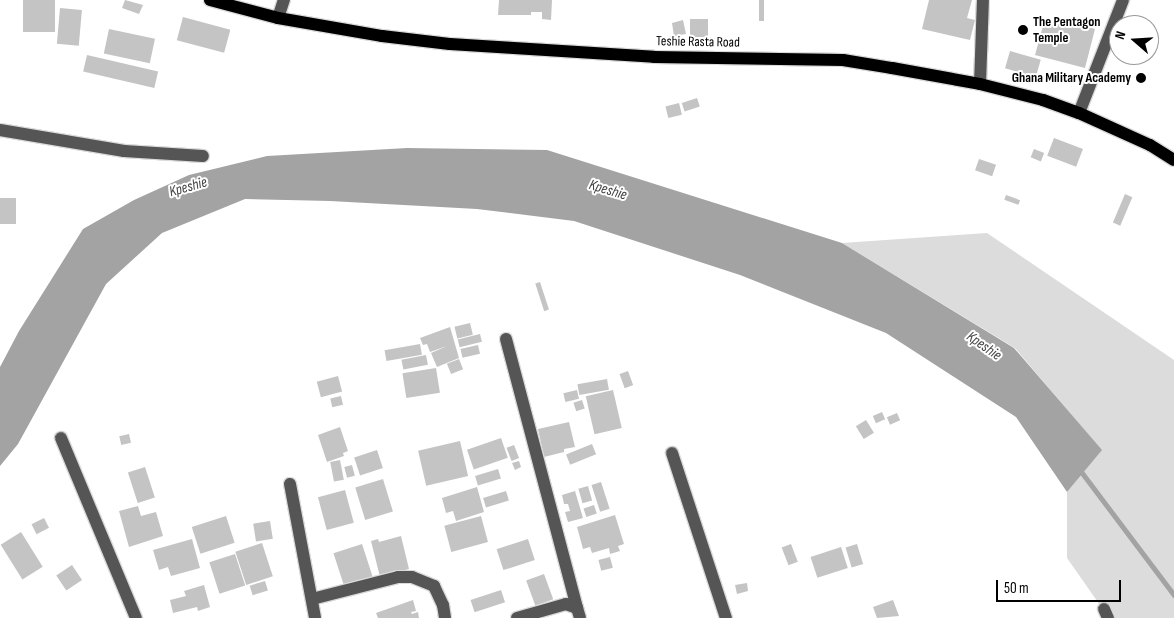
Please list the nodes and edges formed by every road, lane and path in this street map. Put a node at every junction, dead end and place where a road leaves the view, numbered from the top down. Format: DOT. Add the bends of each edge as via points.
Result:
graph roads {
  1 [pos="210,0"];
  2 [pos="284,0"];
  3 [pos="983,0"];
  4 [pos="1123,0"];
  5 [pos="278,18"];
  6 [pos="980,84"];
  7 [pos="1079,113"];
  8 [pos="0,130"];
  9 [pos="202,156"];
  10 [pos="1174,160"];
  11 [pos="506,339"];
  12 [pos="61,438"];
  13 [pos="672,454"];
  14 [pos="290,484"];
  15 [pos="312,599"];
  16 [pos="579,613"];
  17 [pos="136,618"];
  18 [pos="315,618"];
  19 [pos="445,618"];
  20 [pos="518,618"];
  21 [pos="726,618"];
  1 -- 5 [label="main road, Teshie Rasta Road"];
  2 -- 5 [label="street"];
  3 -- 6 [label="street"];
  4 -- 7 [label="street"];
  5 -- 6 [label="main road, Teshie Rasta Road" via="450,44 654,57 843,60"];
  6 -- 7 [label="main road, Teshie Rasta Road"];
  7 -- 10 [label="main road, Teshie Rasta Road" via="1150,145"];
  8 -- 9 [label="street" via="124,151"];
  11 -- 16 [label="street"];
  12 -- 17 [label="street"];
  13 -- 21 [label="street"];
  14 -- 15 [label="street"];
  15 -- 18 [label="street"];
  15 -- 19 [label="street" via="398,577 412,577 434,586 443,604"];
  16 -- 20 [label="street" via="566,604"];
}
